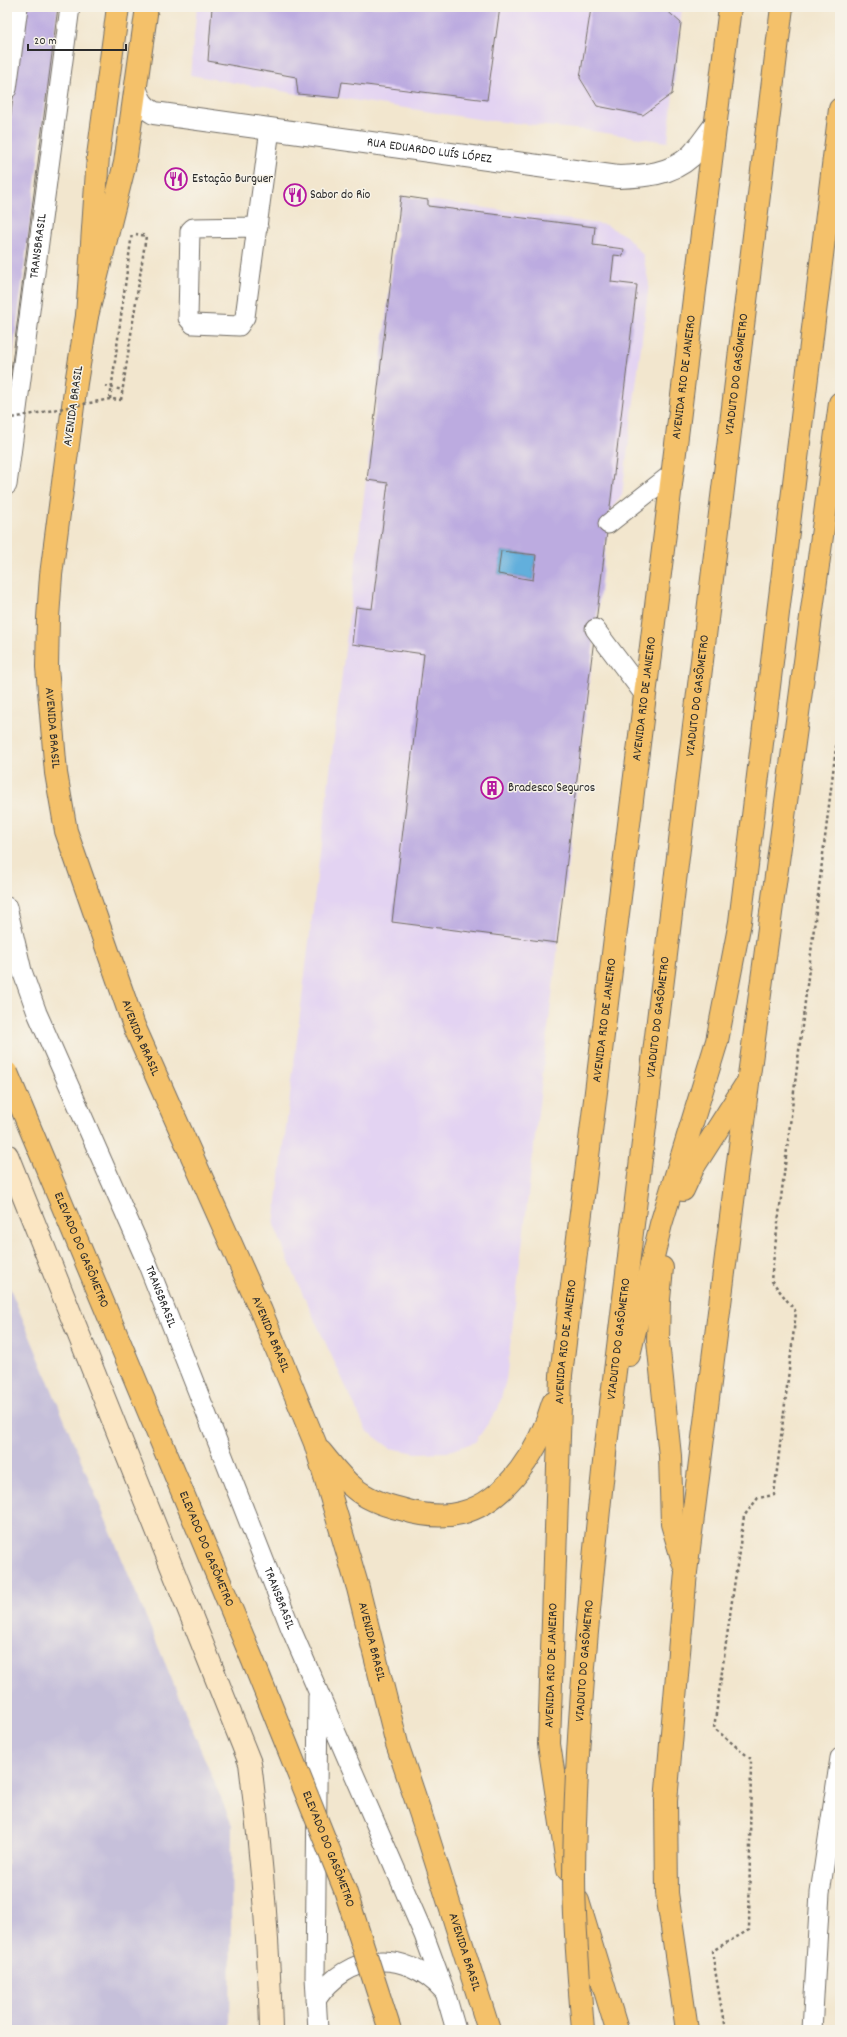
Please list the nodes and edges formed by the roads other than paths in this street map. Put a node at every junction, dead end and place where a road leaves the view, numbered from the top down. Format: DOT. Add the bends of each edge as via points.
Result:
graph roads {
  1 [pos="18,7"];
  2 [pos="70,7"];
  3 [pos="118,7"];
  4 [pos="147,7"];
  5 [pos="730,7"];
  6 [pos="782,7"];
  7 [pos="7,89"];
  8 [pos="136,90"];
  9 [pos="840,109"];
  10 [pos="716,124"];
  11 [pos="270,129"];
  12 [pos="258,227"];
  13 [pos="87,316"];
  14 [pos="840,402"];
  15 [pos="673,473"];
  16 [pos="7,485"];
  17 [pos="608,524"];
  18 [pos="595,629"];
  19 [pos="644,694"];
  20 [pos="7,907"];
  21 [pos="7,1073"];
  22 [pos="748,1082"];
  23 [pos="7,1155"];
  24 [pos="561,1374"];
  25 [pos="315,1443"];
  26 [pos="605,1453"];
  27 [pos="686,1572"];
  28 [pos="318,1688"];
  29 [pos="840,1758"];
  30 [pos="445,1992"];
  31 [pos="316,2000"];
  32 [pos="271,2030"];
  33 [pos="318,2030"];
  34 [pos="390,2030"];
  35 [pos="456,2030"];
  36 [pos="489,2030"];
  37 [pos="583,2030"];
  38 [pos="617,2030"];
  39 [pos="687,2030"];
  40 [pos="812,2030"];
  1 -- 7 [label="lane"];
  2 -- 16 [label="lane, TRANSBRASIL"];
  3 -- 13 [label="highway" via="98,156"];
  4 -- 8 [label="highway, AVENIDA BRASIL"];
  5 -- 10 [label="highway, AVENIDA RIO DE JANEIRO"];
  6 -- 26 [label="highway, VIADUTO DO GASÔMETRO"];
  8 -- 11 [label="street, RUA EDUARDO LUÍS LÓPEZ" via="140,102 154,113"];
  8 -- 13 [label="highway, AVENIDA BRASIL" via="126,163"];
  9 -- 26 [label="highway" via="732,971 717,1041 661,1224"];
  10 -- 11 [label="street, RUA EDUARDO LUÍS LÓPEZ" via="691,156 678,165 648,176 618,177"];
  10 -- 15 [label="highway, AVENIDA RIO DE JANEIRO"];
  11 -- 12 [label="lane"];
  12 -- 12 [label="lane" via="245,317 239,326 193,324 188,318 190,231 193,228"];
  13 -- 25 [label="highway, AVENIDA BRASIL" via="51,575 48,618 50,720 66,830 134,1026 261,1311"];
  14 -- 22 [label="highway"];
  15 -- 17 [label="lane"];
  15 -- 19 [label="highway, AVENIDA RIO DE JANEIRO"];
  18 -- 19 [label="lane"];
  19 -- 24 [label="highway, AVENIDA RIO DE JANEIRO"];
  20 -- 28 [label="lane, TRANSBRASIL" via="22,971 37,1013 148,1265 291,1629"];
  21 -- 34 [label="highway, ELEVADO DO GASÔMETRO, bridge" via="339,1876"];
  22 -- 27 [label="highway"];
  22 -- 27 [label="highway" via="694,1166 678,1201 664,1252 658,1341 670,1456 672,1524"];
  23 -- 32 [label="main road" via="250,1763 268,1939"];
  24 -- 25 [label="highway" via="541,1439 513,1478 498,1493 461,1513 437,1516 382,1504 354,1488 334,1469"];
  24 -- 38 [label="highway, AVENIDA RIO DE JANEIRO" via="549,1744 568,1868"];
  25 -- 36 [label="highway, AVENIDA BRASIL" via="358,1588 397,1744 424,1821"];
  26 -- 37 [label="highway, VIADUTO DO GASÔMETRO, bridge" via="591,1584 576,1787 574,1878"];
  27 -- 39 [label="highway" via="666,1801 667,1893"];
  28 -- 30 [label="lane, TRANSBRASIL" via="424,1936"];
  28 -- 31 [label="lane"];
  29 -- 40 [label="lane" via="820,1893"];
  30 -- 31 [label="lane" via="413,1967 384,1961 356,1966 338,1975 323,1989"];
  30 -- 35 [label="lane, TRANSBRASIL"];
  31 -- 33 [label="lane"];
}
